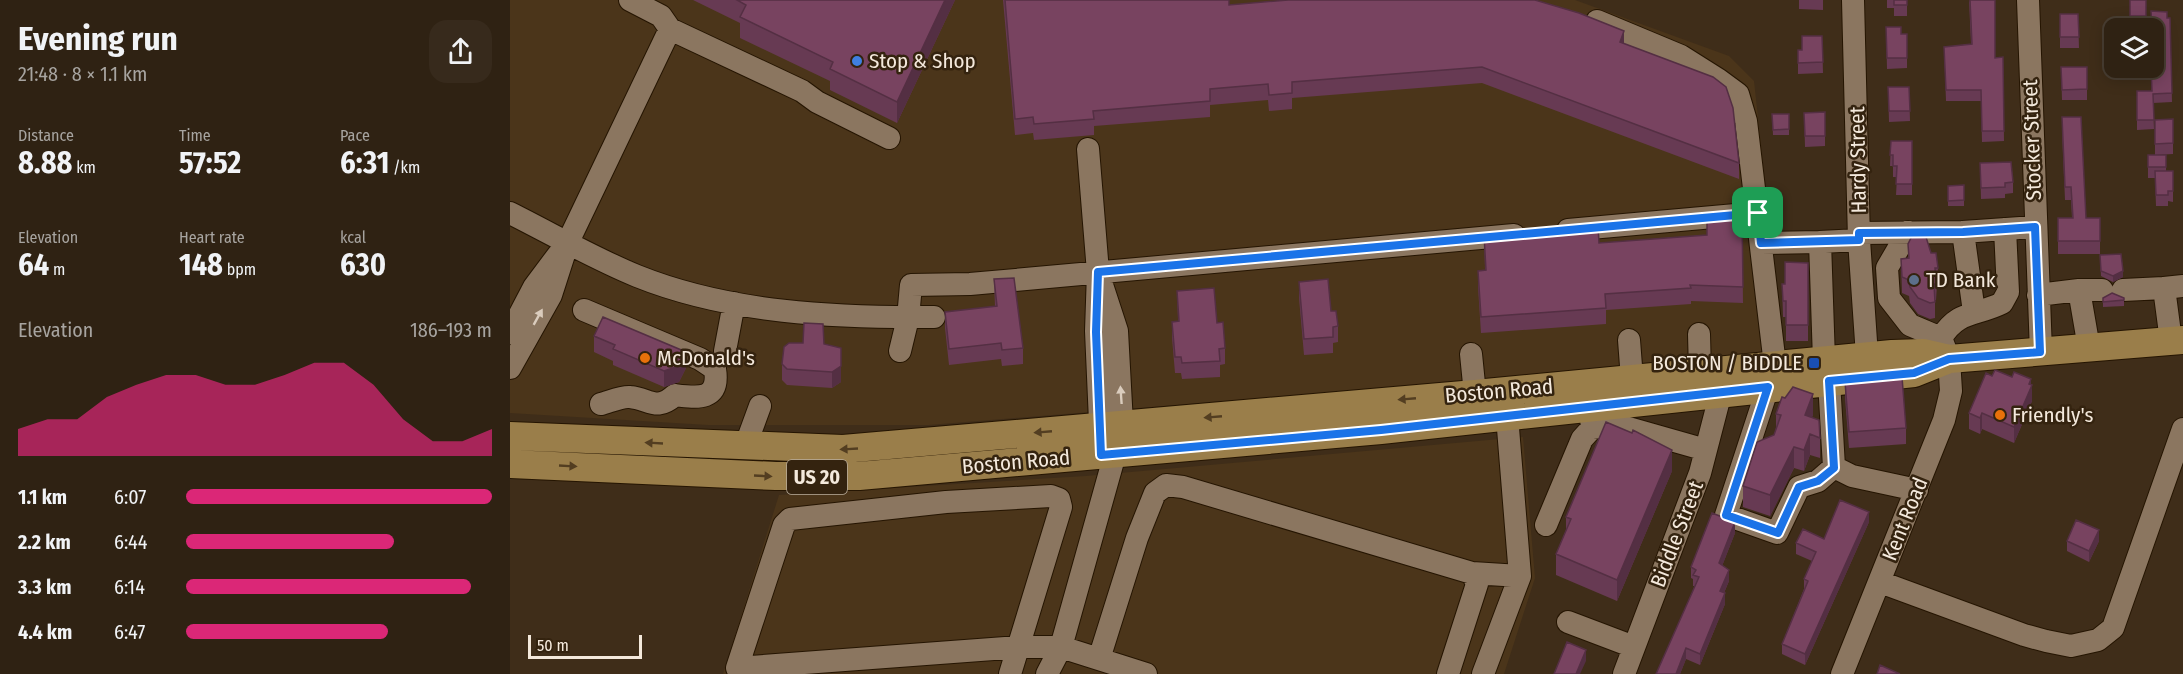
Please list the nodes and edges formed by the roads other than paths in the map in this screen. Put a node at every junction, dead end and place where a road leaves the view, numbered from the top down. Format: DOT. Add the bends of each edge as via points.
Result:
graph roads {
  1 [pos="630,0"];
  2 [pos="1853,0"];
  3 [pos="2028,0"];
  4 [pos="1573,13"];
  5 [pos="666,15"];
  6 [pos="889,138"];
  7 [pos="1088,149"];
  8 [pos="510,213"];
  9 [pos="1758,213"];
  10 [pos="2035,227"];
  11 [pos="2005,229"];
  12 [pos="1908,232"];
  13 [pos="1963,232"];
  14 [pos="1859,237"];
  15 [pos="568,242"];
  16 [pos="1820,242"];
  17 [pos="1761,243"];
  18 [pos="1098,272"];
  19 [pos="2173,287"];
  20 [pos="2079,290"];
  21 [pos="2038,295"];
  22 [pos="734,303"];
  23 [pos="584,310"];
  24 [pos="1974,312"];
  25 [pos="934,317"];
  26 [pos="908,318"];
  27 [pos="510,333"];
  28 [pos="1699,334"];
  29 [pos="1629,340"];
  30 [pos="2177,340"];
  31 [pos="2089,348"];
  32 [pos="1945,349"];
  33 [pos="725,351"];
  34 [pos="900,351"];
  35 [pos="2040,352"];
  36 [pos="1471,354"];
  37 [pos="1867,356"];
  38 [pos="510,368"];
  39 [pos="1827,371"];
  40 [pos="1700,372"];
  41 [pos="1771,376"];
  42 [pos="1632,379"];
  43 [pos="1721,392"];
  44 [pos="1475,394"];
  45 [pos="601,404"];
  46 [pos="759,406"];
  47 [pos="1507,417"];
  48 [pos="1591,417"];
  49 [pos="2183,429"];
  50 [pos="510,436"];
  51 [pos="1113,443"];
  52 [pos="745,447"];
  53 [pos="1706,450"];
  54 [pos="510,464"];
  55 [pos="1834,468"];
  56 [pos="1917,490"];
  57 [pos="1546,525"];
  58 [pos="1472,573"];
  59 [pos="1520,576"];
  60 [pos="1880,582"];
  61 [pos="1568,622"];
  62 [pos="1020,647"];
  63 [pos="1061,647"];
  64 [pos="1634,647"];
  65 [pos="1099,660"];
  66 [pos="736,671"];
  67 [pos="1010,674"];
  68 [pos="1047,674"];
  69 [pos="1146,674"];
  70 [pos="1448,674"];
  71 [pos="1484,674"];
  72 [pos="1624,674"];
  73 [pos="1842,674"];
  1 -- 5 [label="street"];
  2 -- 14 [label="street, Hardy Street"];
  3 -- 10 [label="street, Stocker Street"];
  4 -- 9 [label="street" via="1681,56 1738,94 1746,121"];
  5 -- 6 [label="street" via="817,102"];
  5 -- 15 [label="street"];
  7 -- 18 [label="street"];
  8 -- 15 [label="street"];
  9 -- 17 [label="street"];
  9 -- 18 [label="street"];
  10 -- 11 [label="street"];
  10 -- 21 [label="street, Stocker Street"];
  11 -- 13 [label="street"];
  11 -- 24 [label="street" via="2008,292 2002,303"];
  12 -- 13 [label="street"];
  12 -- 14 [label="street"];
  12 -- 32 [label="street" via="1887,267 1889,298 1910,325"];
  13 -- 24 [label="street"];
  14 -- 16 [label="street"];
  14 -- 37 [label="street, Hardy Street"];
  15 -- 22 [label="street" via="638,277"];
  15 -- 27 [label="street" via="534,287"];
  38 -- 15 [label="street, one-way" via="551,295"];
  16 -- 17 [label="street"];
  16 -- 39 [label="street"];
  17 -- 41 [label="street"];
  18 -- 26 [label="street" via="970,284 911,285"];
  18 -- 51 [label="street" via="1117,331"];
  19 -- 20 [label="street"];
  19 -- 30 [label="street"];
  20 -- 21 [label="street"];
  20 -- 31 [label="street"];
  21 -- 35 [label="street, Stocker Street"];
  22 -- 26 [label="street" via="869,318"];
  22 -- 33 [label="street"];
  23 -- 45 [label="street" via="715,369 716,379 707,395 699,399 675,395 659,404 629,396"];
  24 -- 32 [label="street" via="1949,324"];
  25 -- 26 [label="street"];
  26 -- 34 [label="street"];
  28 -- 40 [label="street"];
  29 -- 42 [label="street"];
  30 -- 31 [label="main road, Boston Road / US 20"];
  31 -- 35 [label="main road, Boston Road / US 20"];
  32 -- 35 [label="main road, Boston Road / US 20"];
  32 -- 37 [label="main road, Boston Road / US 20"];
  32 -- 39 [label="main road, Boston Road / US 20" via="1914,373"];
  32 -- 56 [label="street, Kent Road" via="1950,398"];
  36 -- 44 [label="street"];
  37 -- 39 [label="main road, Boston Road / US 20"];
  39 -- 41 [label="main road, Boston Road / US 20"];
  39 -- 55 [label="street"];
  40 -- 41 [label="main road, Boston Road / US 20"];
  40 -- 42 [label="main road, Boston Road / US 20"];
  41 -- 43 [label="main road, Boston Road / US 20"];
  41 -- 55 [label="street" via="1726,515 1778,533 1799,487 1818,481"];
  42 -- 44 [label="main road, Boston Road / US 20"];
  43 -- 48 [label="main road, Boston Road / US 20"];
  43 -- 53 [label="street, Biddle Street"];
  44 -- 51 [label="main road, Boston Road / US 20, one-way"];
  46 -- 52 [label="street"];
  47 -- 48 [label="main road, Boston Road / US 20"];
  47 -- 51 [label="main road, Boston Road / US 20"];
  47 -- 59 [label="street"];
  48 -- 53 [label="street"];
  48 -- 57 [label="street"];
  49 -- 60 [label="street" via="2113,628 2098,640 2071,646 2024,636"];
  52 -- 50 [label="main road, Boston Road / US 20, one-way"];
  51 -- 52 [label="main road, Boston Road / US 20, one-way" via="843,449"];
  54 -- 51 [label="main road, Boston Road / US 20, one-way" via="831,477"];
  51 -- 63 [label="street"];
  53 -- 64 [label="street, Biddle Street"];
  55 -- 56 [label="street" via="1852,476"];
  56 -- 60 [label="street, Kent Road"];
  58 -- 59 [label="street"];
  58 -- 65 [label="street" via="1166,485 1155,493 1137,538"];
  58 -- 70 [label="street" via="1477,584"];
  59 -- 71 [label="street"];
  60 -- 73 [label="street, Kent Road"];
  61 -- 64 [label="street"];
  62 -- 63 [label="street"];
  62 -- 66 [label="street"];
  62 -- 66 [label="street" via="1061,507 1059,499 1051,496 946,502 790,519 784,525"];
  62 -- 67 [label="street"];
  63 -- 65 [label="street"];
  63 -- 68 [label="street"];
  64 -- 72 [label="street, Biddle Street"];
  65 -- 69 [label="street"];
}
